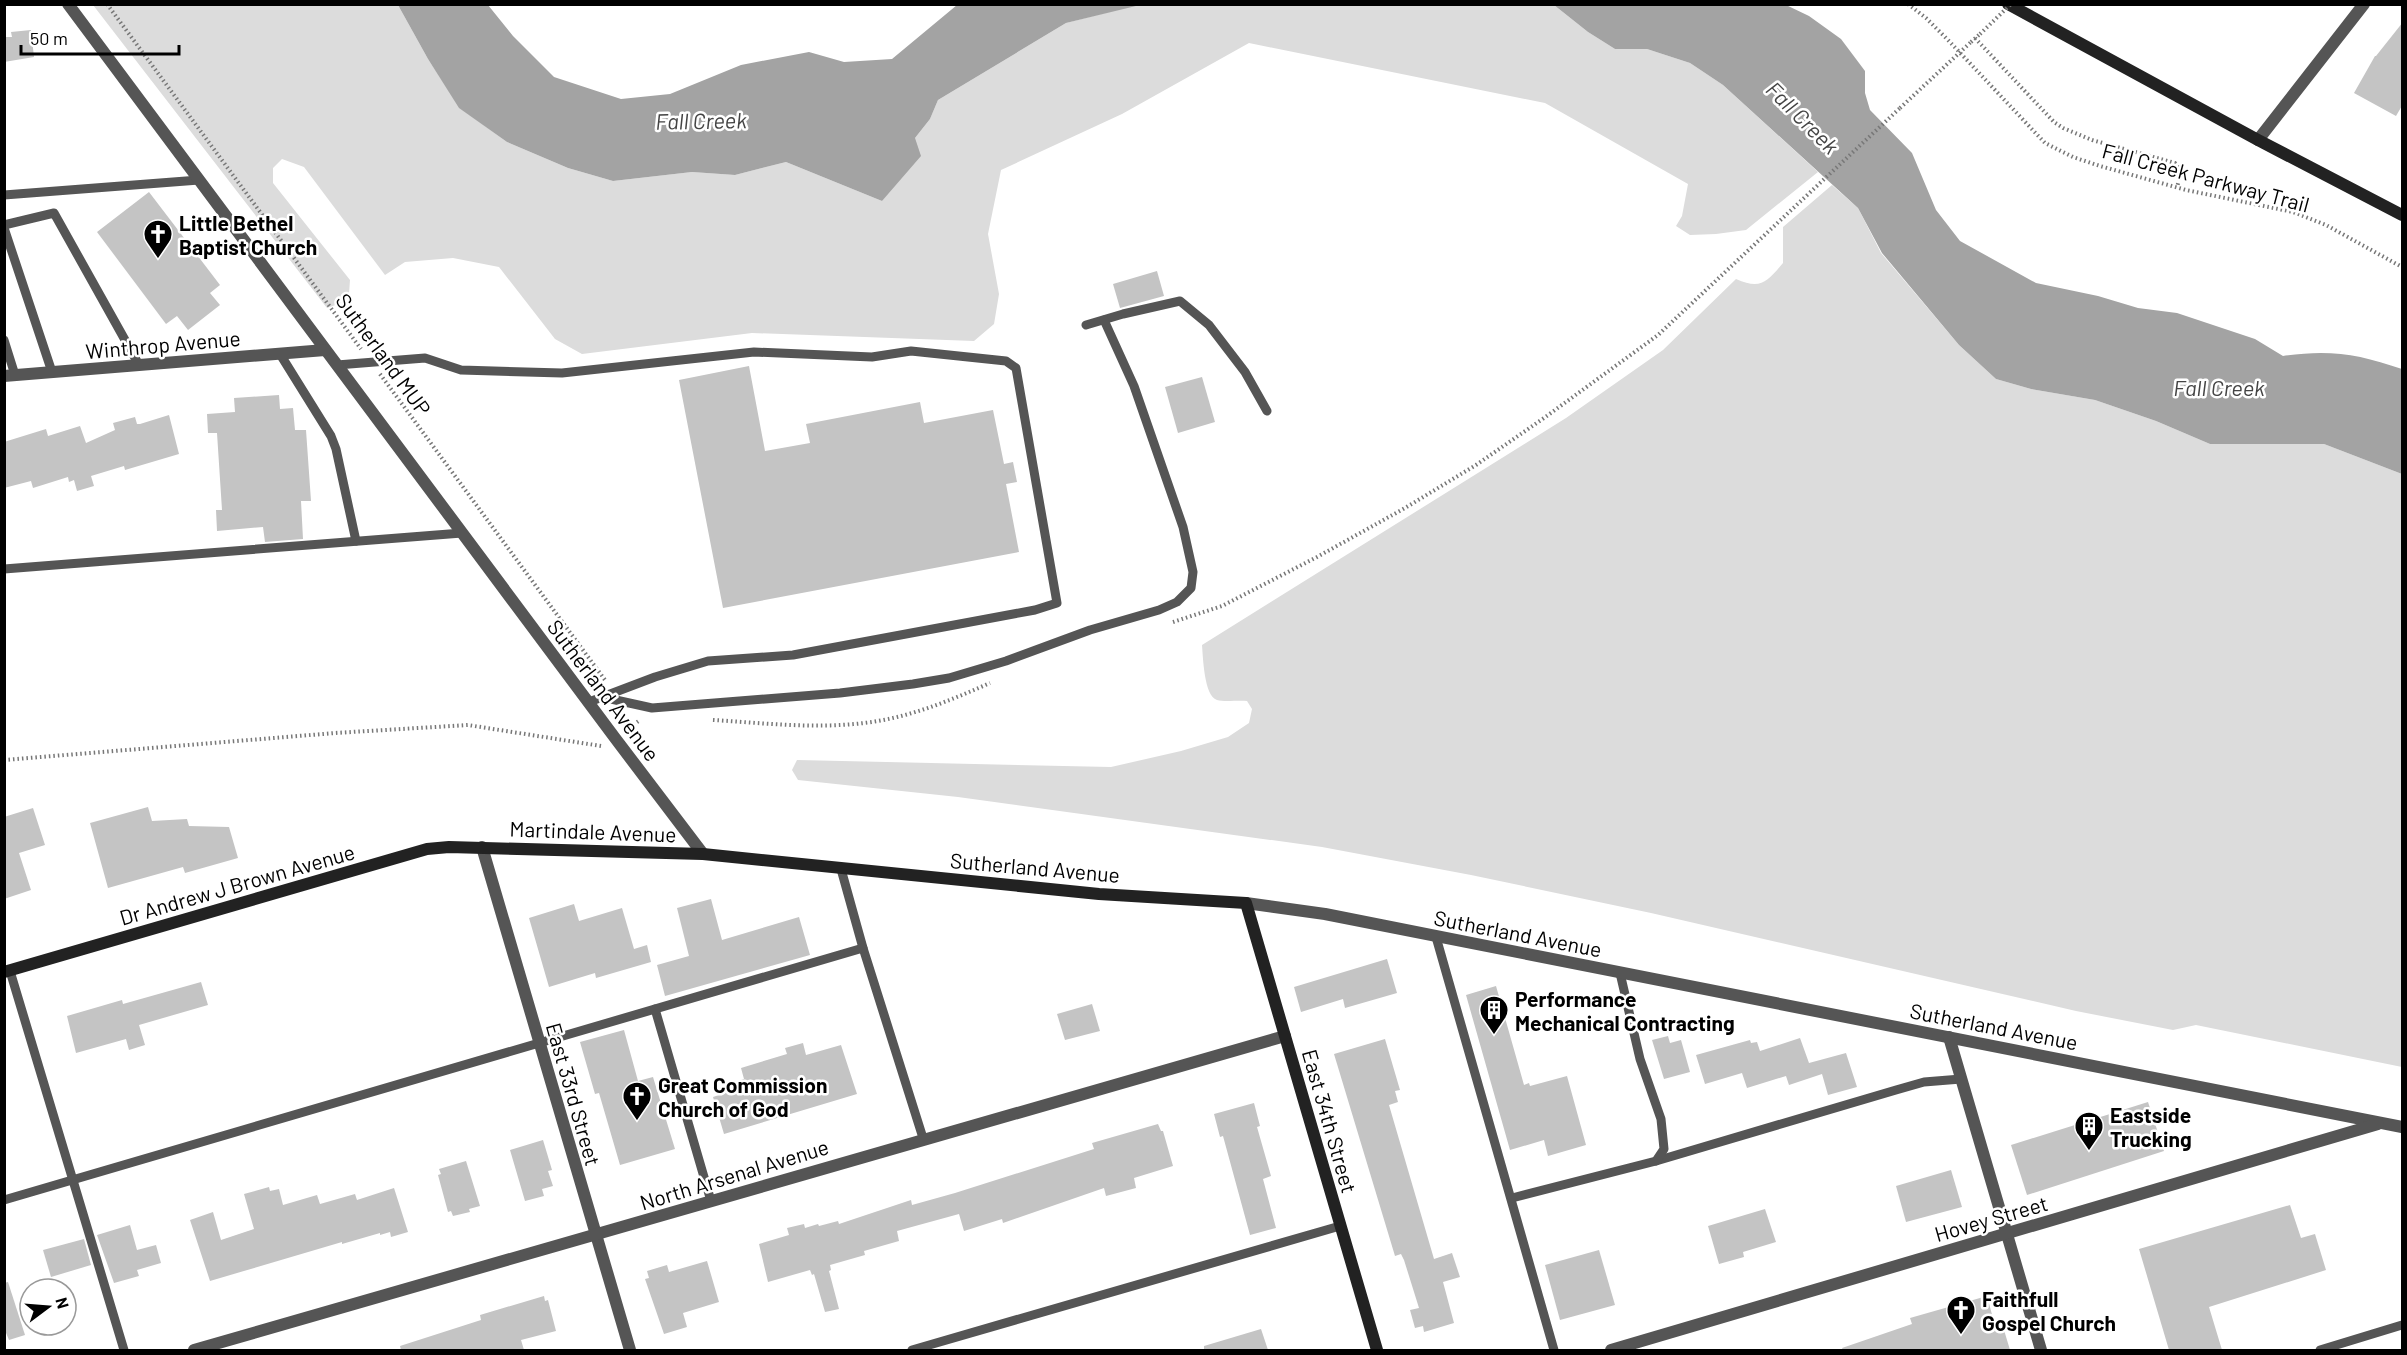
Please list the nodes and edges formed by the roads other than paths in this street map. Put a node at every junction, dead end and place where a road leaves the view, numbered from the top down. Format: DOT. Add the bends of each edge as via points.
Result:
graph roads {
  1 [pos="68,4"];
  2 [pos="2009,4"];
  3 [pos="2364,4"];
  4 [pos="2258,140"];
  5 [pos="199,180"];
  6 [pos="4,195"];
  7 [pos="2403,215"];
  8 [pos="4,227"];
  9 [pos="1104,320"];
  10 [pos="1086,325"];
  11 [pos="4,340"];
  12 [pos="325,350"];
  13 [pos="280,354"];
  14 [pos="139,365"];
  15 [pos="337,365"];
  16 [pos="52,372"];
  17 [pos="10,376"];
  18 [pos="1267,411"];
  19 [pos="462,533"];
  20 [pos="356,541"];
  21 [pos="4,569"];
  22 [pos="602,697"];
  23 [pos="589,702"];
  24 [pos="482,847"];
  25 [pos="704,854"];
  26 [pos="842,868"];
  27 [pos="1246,903"];
  28 [pos="1437,937"];
  29 [pos="863,948"];
  30 [pos="7,972"];
  31 [pos="1620,973"];
  32 [pos="655,1009"];
  33 [pos="1285,1036"];
  34 [pos="1949,1037"];
  35 [pos="539,1042"];
  36 [pos="1961,1078"];
  37 [pos="2382,1124"];
  38 [pos="2403,1127"];
  39 [pos="923,1138"];
  40 [pos="1656,1161"];
  41 [pos="73,1180"];
  42 [pos="1512,1198"];
  43 [pos="4,1200"];
  44 [pos="711,1201"];
  45 [pos="1340,1226"];
  46 [pos="2008,1233"];
  47 [pos="595,1236"];
  48 [pos="2403,1325"];
  49 [pos="124,1350"];
  50 [pos="194,1350"];
  51 [pos="630,1350"];
  52 [pos="912,1350"];
  53 [pos="1377,1350"];
  54 [pos="1554,1350"];
  55 [pos="1611,1350"];
  56 [pos="2041,1350"];
  57 [pos="2319,1350"];
  1 -- 5 [label="street, Sutherland Avenue"];
  2 -- 4 [label="main road"];
  3 -- 4 [label="street"];
  4 -- 7 [label="main road"];
  5 -- 6 [label="lane"];
  5 -- 12 [label="street, Sutherland Avenue"];
  8 -- 14 [label="lane" via="54,213"];
  8 -- 16 [label="lane"];
  9 -- 10 [label="lane"];
  9 -- 18 [label="lane" via="1180,302 1209,325 1245,372"];
  9 -- 22 [label="lane" via="1134,386 1183,527 1193,572 1191,588 1177,602 949,678 840,693 652,708"];
  11 -- 17 [label="lane"];
  12 -- 13 [label="street, Winthrop Avenue"];
  12 -- 15 [label="street, Sutherland Avenue"];
  13 -- 14 [label="street, Winthrop Avenue"];
  13 -- 20 [label="lane" via="331,436"];
  14 -- 16 [label="street, Winthrop Avenue"];
  15 -- 19 [label="street, Sutherland Avenue"];
  15 -- 22 [label="lane" via="425,358 461,370 562,373 754,352 872,357 910,351 1006,361 1016,368 1057,603 793,655 708,661"];
  16 -- 17 [label="street, Winthrop Avenue"];
  19 -- 20 [label="lane"];
  19 -- 23 [label="street, Sutherland Avenue"];
  20 -- 21 [label="lane"];
  22 -- 23 [label="lane"];
  23 -- 25 [label="street, Sutherland Avenue"];
  24 -- 25 [label="main road, Martindale Avenue"];
  24 -- 30 [label="main road, Dr Andrew J Brown Avenue" via="427,849"];
  24 -- 35 [label="street, East 33rd Street"];
  25 -- 26 [label="main road, Sutherland Avenue"];
  26 -- 27 [label="main road, Sutherland Avenue" via="1098,894"];
  26 -- 29 [label="lane"];
  27 -- 28 [label="street, Sutherland Avenue" via="1325,914"];
  27 -- 33 [label="main road, East 34th Street"];
  28 -- 31 [label="street, Sutherland Avenue"];
  28 -- 42 [label="lane"];
  29 -- 32 [label="lane"];
  29 -- 39 [label="lane"];
  30 -- 41 [label="lane"];
  31 -- 34 [label="street, Sutherland Avenue"];
  31 -- 40 [label="lane" via="1640,1059 1664,1134 1664,1149"];
  32 -- 35 [label="lane"];
  32 -- 44 [label="lane"];
  33 -- 39 [label="street, North Arsenal Avenue"];
  33 -- 45 [label="main road, East 34th Street"];
  34 -- 36 [label="street"];
  34 -- 37 [label="street, Sutherland Avenue"];
  35 -- 41 [label="lane"];
  35 -- 47 [label="street, East 33rd Street"];
  36 -- 40 [label="lane" via="1924,1082"];
  36 -- 46 [label="street"];
  37 -- 38 [label="street, Sutherland Avenue"];
  37 -- 46 [label="street, Hovey Street"];
  39 -- 44 [label="street, North Arsenal Avenue"];
  40 -- 42 [label="lane"];
  41 -- 43 [label="lane"];
  41 -- 49 [label="lane"];
  42 -- 54 [label="lane"];
  44 -- 47 [label="street, North Arsenal Avenue"];
  45 -- 52 [label="lane"];
  45 -- 53 [label="main road, East 34th Street"];
  46 -- 55 [label="street, Hovey Street"];
  46 -- 56 [label="street"];
  47 -- 50 [label="street, North Arsenal Avenue"];
  47 -- 51 [label="street, East 33rd Street"];
  48 -- 57 [label="lane"];
}
